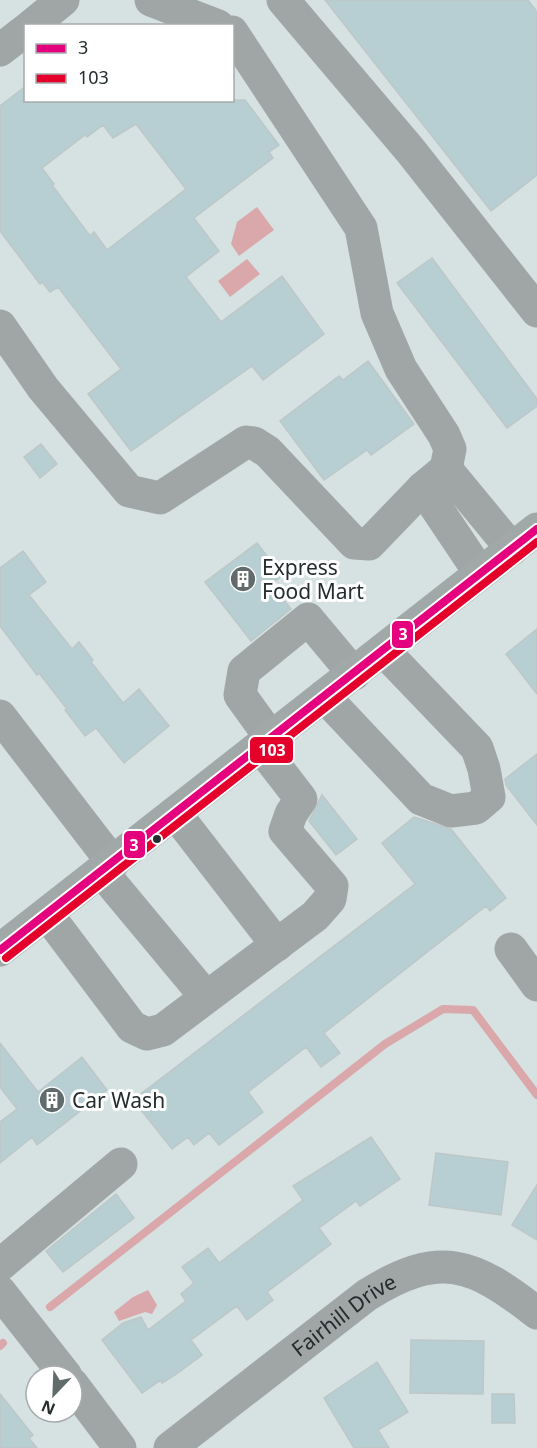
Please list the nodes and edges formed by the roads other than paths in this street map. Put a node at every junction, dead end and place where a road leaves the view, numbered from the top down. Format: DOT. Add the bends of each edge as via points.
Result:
graph roads {
  1 [pos="63,0"];
  2 [pos="151,0"];
  3 [pos="283,0"];
  4 [pos="33,24"];
  5 [pos="213,24"];
  6 [pos="24,32"];
  7 [pos="234,35"];
  8 [pos="0,50"];
  9 [pos="527,278"];
  10 [pos="537,312"];
  11 [pos="0,326"];
  12 [pos="434,478"];
  13 [pos="525,539"];
  14 [pos="480,573"];
  15 [pos="383,650"];
  16 [pos="354,674"];
  17 [pos="324,696"];
  18 [pos="0,716"];
  19 [pos="266,742"];
  20 [pos="175,813"];
  21 [pos="108,867"];
  22 [pos="47,914"];
  23 [pos="277,945"];
  24 [pos="511,949"];
  25 [pos="0,950"];
  26 [pos="537,985"];
  27 [pos="206,997"];
  28 [pos="121,1164"];
  29 [pos="0,1265"];
  30 [pos="0,1292"];
  31 [pos="537,1313"];
  32 [pos="57,1364"];
  33 [pos="84,1400"];
  34 [pos="120,1448"];
  35 [pos="170,1448"];
  1 -- 4 [label="street"];
  2 -- 5 [label="street"];
  3 -- 9 [label="street" via="410,150"];
  6 -- 8 [label="street"];
  7 -- 12 [label="street" via="361,228 377,313 402,369 450,449"];
  9 -- 10 [label="street"];
  11 -- 12 [label="street" via="43,388 129,491 160,498 246,442 254,443 268,452 354,543 364,545"];
  12 -- 13 [label="street"];
  12 -- 14 [label="street"];
  13 -- 14 [label="main road"];
  14 -- 15 [label="main road"];
  15 -- 16 [label="main road"];
  15 -- 17 [label="street" via="477,748 489,797 476,808 451,811 421,799"];
  16 -- 17 [label="main road"];
  16 -- 19 [label="street" via="308,619 244,671 240,695"];
  17 -- 19 [label="main road"];
  18 -- 21 [label="street"];
  19 -- 20 [label="main road"];
  19 -- 23 [label="street" via="301,799 285,831 332,886 330,899 315,916"];
  20 -- 21 [label="main road"];
  20 -- 23 [label="street"];
  21 -- 22 [label="main road"];
  21 -- 27 [label="street"];
  22 -- 25 [label="main road"];
  22 -- 27 [label="street" via="132,1027 147,1034 163,1029"];
  23 -- 27 [label="street"];
  24 -- 26 [label="street"];
  28 -- 29 [label="street"];
  30 -- 32 [label="street"];
  31 -- 35 [label="street, Fairhill Drive" via="479,1273 441,1266 402,1274 367,1295"];
  33 -- 34 [label="street"];
}
